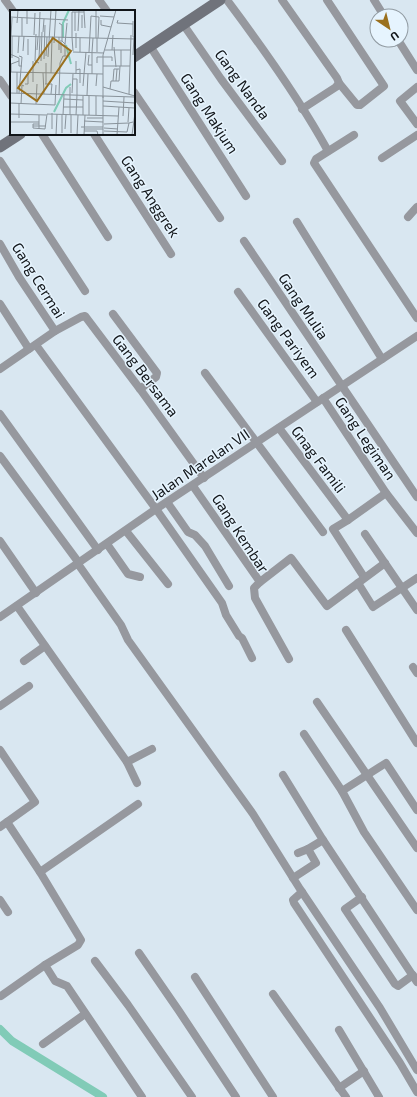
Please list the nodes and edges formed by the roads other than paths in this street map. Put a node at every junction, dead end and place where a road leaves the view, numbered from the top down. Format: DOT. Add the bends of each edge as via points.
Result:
graph roads {
  1 [pos="5,0"];
  2 [pos="99,0"];
  3 [pos="220,0"];
  4 [pos="227,0"];
  5 [pos="282,0"];
  6 [pos="327,0"];
  7 [pos="12,10"];
  8 [pos="106,10"];
  9 [pos="183,24"];
  10 [pos="150,46"];
  11 [pos="403,48"];
  12 [pos="135,53"];
  13 [pos="417,70"];
  14 [pos="0,80"];
  15 [pos="339,83"];
  16 [pos="417,87"];
  17 [pos="135,93"];
  18 [pos="10,95"];
  19 [pos="302,109"];
  20 [pos="417,124"];
  21 [pos="18,135"];
  22 [pos="43,135"];
  23 [pos="95,135"];
  24 [pos="354,135"];
  25 [pos="417,135"];
  26 [pos="0,147"];
  27 [pos="328,150"];
  28 [pos="382,158"];
  29 [pos="0,161"];
  30 [pos="282,161"];
  31 [pos="246,196"];
  32 [pos="417,207"];
  33 [pos="408,217"];
  34 [pos="220,218"];
  35 [pos="297,222"];
  36 [pos="108,238"];
  37 [pos="244,241"];
  38 [pos="0,244"];
  39 [pos="171,254"];
  40 [pos="85,292"];
  41 [pos="238,292"];
  42 [pos="0,304"];
  43 [pos="112,314"];
  44 [pos="417,318"];
  45 [pos="55,331"];
  46 [pos="416,337"];
  47 [pos="32,347"];
  48 [pos="382,359"];
  49 [pos="0,369"];
  50 [pos="205,373"];
  51 [pos="341,386"];
  52 [pos="140,389"];
  53 [pos="320,400"];
  54 [pos="0,414"];
  55 [pos="279,428"];
  56 [pos="258,442"];
  57 [pos="0,456"];
  58 [pos="204,478"];
  59 [pos="193,486"];
  60 [pos="386,493"];
  61 [pos="417,497"];
  62 [pos="167,502"];
  63 [pos="156,510"];
  64 [pos="348,520"];
  65 [pos="126,531"];
  66 [pos="324,532"];
  67 [pos="417,533"];
  68 [pos="365,534"];
  69 [pos="0,541"];
  70 [pos="107,544"];
  71 [pos="98,550"];
  72 [pos="385,563"];
  73 [pos="79,564"];
  74 [pos="140,577"];
  75 [pos="417,578"];
  76 [pos="361,580"];
  77 [pos="260,582"];
  78 [pos="168,584"];
  79 [pos="229,586"];
  80 [pos="402,588"];
  81 [pos="36,593"];
  82 [pos="17,606"];
  83 [pos="417,610"];
  84 [pos="0,617"];
  85 [pos="346,630"];
  86 [pos="45,646"];
  87 [pos="252,658"];
  88 [pos="289,659"];
  89 [pos="24,661"];
  90 [pos="29,686"];
  91 [pos="317,702"];
  92 [pos="0,706"];
  93 [pos="304,734"];
  94 [pos="417,743"];
  95 [pos="152,749"];
  96 [pos="0,750"];
  97 [pos="127,762"];
  98 [pos="283,775"];
  99 [pos="368,775"];
  100 [pos="137,783"];
  101 [pos="342,791"];
  102 [pos="138,804"];
  103 [pos="417,810"];
  104 [pos="7,822"];
  105 [pos="0,827"];
  106 [pos="323,840"];
  107 [pos="417,848"];
  108 [pos="308,849"];
  109 [pos="298,853"];
  110 [pos="40,872"];
  111 [pos="293,878"];
  112 [pos="302,892"];
  113 [pos="362,897"];
  114 [pos="0,900"];
  115 [pos="417,910"];
  116 [pos="8,912"];
  117 [pos="139,954"];
  118 [pos="95,961"];
  119 [pos="45,965"];
  120 [pos="195,977"];
  121 [pos="415,978"];
  122 [pos="274,994"];
  123 [pos="1,996"];
  124 [pos="86,1014"];
  125 [pos="339,1030"];
  126 [pos="43,1044"];
  127 [pos="417,1070"];
  128 [pos="364,1071"];
  129 [pos="339,1088"];
  130 [pos="417,1092"];
  131 [pos="142,1097"];
  132 [pos="192,1097"];
  133 [pos="236,1097"];
  134 [pos="273,1097"];
  135 [pos="346,1097"];
  136 [pos="380,1097"];
  1 -- 7 [label="street"];
  2 -- 8 [label="street"];
  3 -- 9 [label="main road"];
  4 -- 19 [label="street" via="253,34"];
  5 -- 15 [label="street"];
  6 -- 15 [label="street" via="384,86 357,105"];
  9 -- 10 [label="main road"];
  9 -- 30 [label="street, Gang Nanda"];
  10 -- 12 [label="main road"];
  10 -- 31 [label="street, Gang Makjum"];
  11 -- 13 [label="street"];
  14 -- 18 [label="street"];
  15 -- 19 [label="street"];
  16 -- 20 [label="street" via="400,101"];
  17 -- 34 [label="street"];
  19 -- 27 [label="street"];
  21 -- 26 [label="main road"];
  22 -- 36 [label="street"];
  23 -- 39 [label="street, Gang Anggrek"];
  24 -- 27 [label="street"];
  25 -- 28 [label="street"];
  27 -- 44 [label="street" via="314,160 314,164"];
  29 -- 40 [label="street"];
  32 -- 33 [label="street"];
  35 -- 48 [label="street"];
  37 -- 51 [label="street, Gang Mulia"];
  38 -- 45 [label="street, Gang Cermai"];
  41 -- 53 [label="street, Gang Pariyem"];
  42 -- 47 [label="street"];
  43 -- 52 [label="street" via="156,373 156,377"];
  45 -- 47 [label="street"];
  45 -- 52 [label="street, Gang Bersama" via="85,316"];
  46 -- 48 [label="street, Jalan Marelan VII"];
  47 -- 49 [label="street"];
  47 -- 63 [label="street"];
  48 -- 51 [label="street, Jalan Marelan VII"];
  50 -- 56 [label="street"];
  51 -- 53 [label="street, Jalan Marelan VII"];
  51 -- 61 [label="street, Gang Mulia"];
  52 -- 58 [label="street, Gang Bersama"];
  53 -- 55 [label="street, Jalan Marelan VII"];
  53 -- 60 [label="street, Gang Legiman"];
  54 -- 71 [label="street"];
  55 -- 56 [label="street, Jalan Marelan VII"];
  55 -- 64 [label="street, Gnag Famili"];
  56 -- 58 [label="street, Jalan Marelan VII"];
  56 -- 66 [label="street"];
  57 -- 73 [label="street"];
  58 -- 59 [label="street, Jalan Marelan VII"];
  59 -- 62 [label="street, Jalan Marelan VII"];
  59 -- 77 [label="street, Gang Kembar"];
  60 -- 64 [label="street"];
  60 -- 67 [label="street, Gang Legiman"];
  62 -- 63 [label="street, Jalan Marelan VII"];
  62 -- 79 [label="street" via="188,532 196,535 206,546"];
  63 -- 65 [label="street, Jalan Marelan VII"];
  63 -- 87 [label="street" via="222,603 226,615"];
  64 -- 76 [label="street" via="333,529 351,556"];
  65 -- 70 [label="street, Jalan Marelan VII"];
  65 -- 78 [label="street"];
  68 -- 72 [label="street"];
  69 -- 81 [label="street"];
  70 -- 71 [label="street, Jalan Marelan VII"];
  70 -- 74 [label="street" via="128,574"];
  71 -- 73 [label="street, Jalan Marelan VII"];
  72 -- 76 [label="street"];
  72 -- 80 [label="street"];
  73 -- 81 [label="street, Jalan Marelan VII"];
  73 -- 111 [label="street" via="121,625 128,640 253,814"];
  75 -- 80 [label="street"];
  76 -- 77 [label="street" via="326,606 292,558"];
  76 -- 80 [label="street" via="373,607"];
  77 -- 88 [label="street, Gang Kembar" via="254,588 255,598"];
  80 -- 83 [label="street"];
  81 -- 82 [label="street, Jalan Marelan VII"];
  82 -- 84 [label="street, Jalan Marelan VII"];
  82 -- 86 [label="street"];
  85 -- 94 [label="street"];
  86 -- 89 [label="street"];
  86 -- 97 [label="street"];
  90 -- 92 [label="street"];
  91 -- 99 [label="street"];
  93 -- 101 [label="street"];
  95 -- 97 [label="street"];
  96 -- 104 [label="street" via="35,802"];
  97 -- 100 [label="street"];
  98 -- 106 [label="street"];
  99 -- 101 [label="street"];
  99 -- 103 [label="street" via="386,763"];
  99 -- 107 [label="street"];
  101 -- 115 [label="street" via="364,832"];
  102 -- 110 [label="street"];
  104 -- 105 [label="street"];
  104 -- 110 [label="street"];
  106 -- 108 [label="street"];
  106 -- 113 [label="street"];
  108 -- 109 [label="street"];
  108 -- 111 [label="street" via="316,863"];
  110 -- 119 [label="street" via="81,940 78,945"];
  111 -- 112 [label="street"];
  112 -- 127 [label="street" via="380,1008"];
  112 -- 130 [label="street" via="293,900 294,903"];
  113 -- 121 [label="street"];
  113 -- 121 [label="street" via="345,909 395,984 398,986"];
  114 -- 116 [label="street"];
  117 -- 133 [label="street"];
  118 -- 132 [label="street"];
  119 -- 123 [label="street"];
  119 -- 124 [label="street" via="55,981 67,986"];
  120 -- 134 [label="street"];
  122 -- 129 [label="street"];
  124 -- 126 [label="street"];
  124 -- 131 [label="street"];
  125 -- 128 [label="street"];
  128 -- 129 [label="street"];
  128 -- 136 [label="street"];
  129 -- 135 [label="street"];
}
